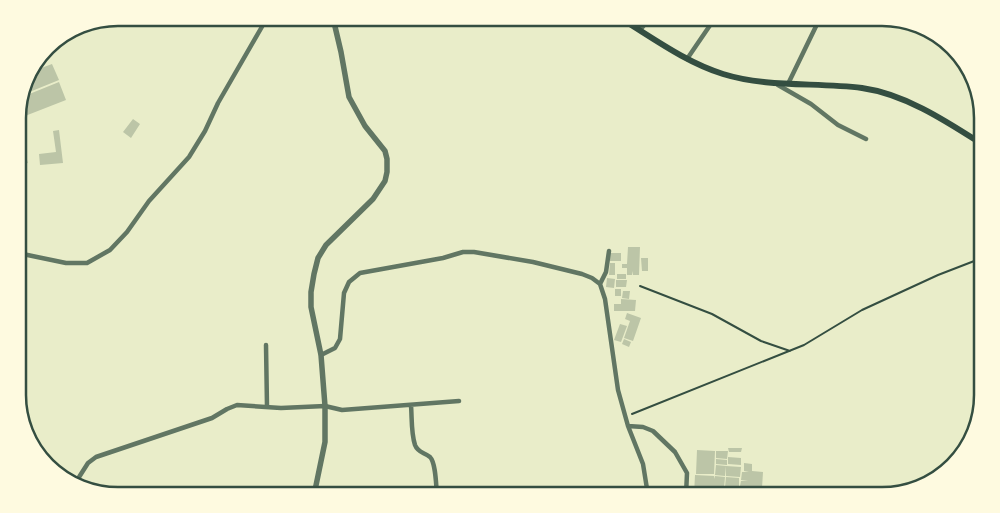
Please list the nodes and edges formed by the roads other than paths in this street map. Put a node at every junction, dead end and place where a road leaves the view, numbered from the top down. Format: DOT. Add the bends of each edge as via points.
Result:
graph roads {
  1 [pos="263,26"];
  2 [pos="335,26"];
  3 [pos="633,26"];
  4 [pos="643,26"];
  5 [pos="709,26"];
  6 [pos="816,26"];
  7 [pos="640,30"];
  8 [pos="687,59"];
  9 [pos="773,82"];
  10 [pos="788,84"];
  11 [pos="866,139"];
  12 [pos="974,139"];
  13 [pos="609,251"];
  14 [pos="26,255"];
  15 [pos="600,284"];
  16 [pos="266,345"];
  17 [pos="321,355"];
  18 [pos="459,401"];
  19 [pos="412,405"];
  20 [pos="325,406"];
  21 [pos="268,407"];
  22 [pos="628,426"];
  23 [pos="78,477"];
  24 [pos="316,487"];
  25 [pos="436,487"];
  26 [pos="647,487"];
  27 [pos="686,487"];
  1 -- 14 [label="street" via="189,157 110,250 87,262 66,263"];
  2 -- 17 [label="street" via="349,97 385,152 387,172 373,200 326,245 318,258 311,307"];
  3 -- 7 [label="main road"];
  4 -- 7 [label="street"];
  5 -- 8 [label="street"];
  6 -- 10 [label="street"];
  7 -- 8 [label="main road"];
  8 -- 9 [label="main road" via="724,74"];
  9 -- 10 [label="main road"];
  9 -- 11 [label="street" via="811,104 838,125"];
  10 -- 12 [label="main road" via="863,88 906,101"];
  13 -- 15 [label="street" via="606,272"];
  15 -- 17 [label="street" via="582,274 474,252 360,273 349,282 344,293 340,339 335,348"];
  15 -- 22 [label="street" via="618,390"];
  16 -- 21 [label="street"];
  17 -- 20 [label="street"];
  18 -- 19 [label="street"];
  19 -- 20 [label="street" via="342,410"];
  19 -- 25 [label="street" via="416,447 434,462"];
  20 -- 21 [label="street"];
  20 -- 24 [label="street" via="325,442"];
  21 -- 23 [label="street" via="237,405 212,418 96,457"];
  22 -- 26 [label="street" via="643,464"];
  22 -- 27 [label="street" via="653,431 675,452 687,473"];
}
